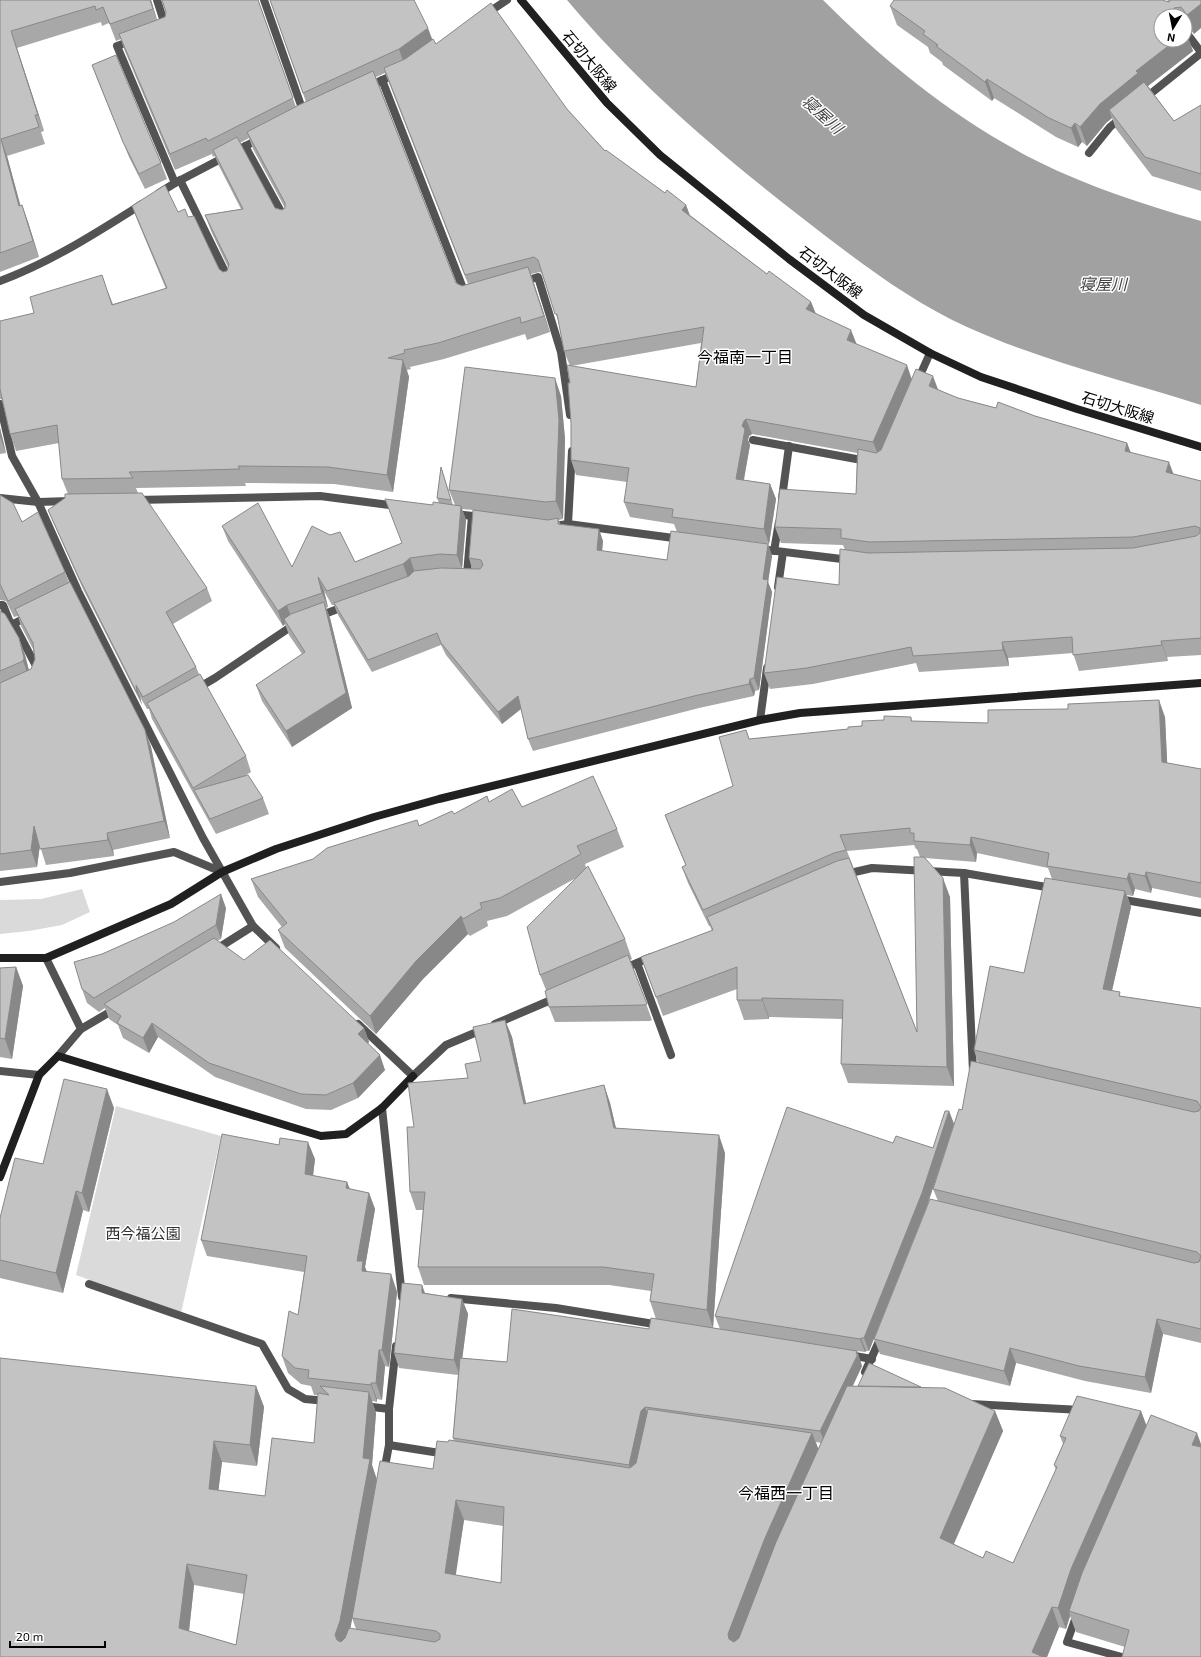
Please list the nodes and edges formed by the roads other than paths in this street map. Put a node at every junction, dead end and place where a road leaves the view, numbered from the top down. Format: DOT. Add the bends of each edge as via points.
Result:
graph roads {
  1 [pos="157,0"];
  2 [pos="264,0"];
  3 [pos="507,0"];
  4 [pos="522,0"];
  5 [pos="478,20"];
  6 [pos="159,31"];
  7 [pos="138,39"];
  8 [pos="1193,42"];
  9 [pos="1201,52"];
  10 [pos="401,72"];
  11 [pos="382,80"];
  12 [pos="361,90"];
  13 [pos="305,116"];
  14 [pos="265,136"];
  15 [pos="245,146"];
  16 [pos="1089,153"];
  17 [pos="177,182"];
  18 [pos="286,222"];
  19 [pos="0,281"];
  20 [pos="230,283"];
  21 [pos="517,283"];
  22 [pos="474,295"];
  23 [pos="930,354"];
  24 [pos="914,390"];
  25 [pos="0,404"];
  26 [pos="571,422"];
  27 [pos="753,440"];
  28 [pos="572,442"];
  29 [pos="789,446"];
  30 [pos="1201,447"];
  31 [pos="874,462"];
  32 [pos="0,498"];
  33 [pos="124,500"];
  34 [pos="77,501"];
  35 [pos="38,502"];
  36 [pos="403,507"];
  37 [pos="449,513"];
  38 [pos="472,516"];
  39 [pos="494,519"];
  40 [pos="568,524"];
  41 [pos="545,525"];
  42 [pos="690,540"];
  43 [pos="752,548"];
  44 [pos="779,551"];
  45 [pos="858,561"];
  46 [pos="467,575"];
  47 [pos="776,599"];
  48 [pos="352,604"];
  49 [pos="0,605"];
  50 [pos="33,613"];
  51 [pos="14,624"];
  52 [pos="767,662"];
  53 [pos="35,680"];
  54 [pos="1201,683"];
  55 [pos="188,693"];
  56 [pos="760,720"];
  57 [pos="222,872"];
  58 [pos="964,873"];
  59 [pos="835,878"];
  60 [pos="0,882"];
  61 [pos="1059,889"];
  62 [pos="1114,899"];
  63 [pos="1201,913"];
  64 [pos="254,926"];
  65 [pos="282,953"];
  66 [pos="208,954"];
  67 [pos="659,954"];
  68 [pos="0,958"];
  69 [pos="46,958"];
  70 [pos="637,963"];
  71 [pos="616,972"];
  72 [pos="566,993"];
  73 [pos="122,1005"];
  74 [pos="350,1017"];
  75 [pos="81,1029"];
  76 [pos="671,1055"];
  77 [pos="58,1056"];
  78 [pos="0,1071"];
  79 [pos="975,1073"];
  80 [pos="40,1075"];
  81 [pos="413,1076"];
  82 [pos="382,1108"];
  83 [pos="2,1168"];
  84 [pos="0,1177"];
  85 [pos="89,1284"];
  86 [pos="441,1297"];
  87 [pos="401,1308"];
  88 [pos="665,1325"];
  89 [pos="884,1330"];
  90 [pos="397,1339"];
  91 [pos="841,1354"];
  92 [pos="872,1359"];
  93 [pos="862,1380"];
  94 [pos="336,1402"];
  95 [pos="966,1403"];
  96 [pos="359,1405"];
  97 [pos="389,1409"];
  98 [pos="1088,1411"];
  99 [pos="389,1445"];
  100 [pos="458,1456"];
  101 [pos="382,1483"];
  102 [pos="1079,1606"];
  103 [pos="1122,1657"];
  1 -- 6 [label="street" via="166,29"];
  2 -- 13 [label="street"];
  3 -- 5 [label="street"];
  4 -- 23 [label="street, 石切大阪線" via="607,103 660,155 831,291 895,335"];
  7 -- 17 [label="street" via="117,46"];
  8 -- 9 [label="street"];
  9 -- 16 [label="street" via="1110,127"];
  10 -- 11 [label="street"];
  11 -- 12 [label="street"];
  11 -- 22 [label="street" via="467,297"];
  14 -- 15 [label="street"];
  15 -- 17 [label="street"];
  15 -- 18 [label="street"];
  17 -- 19 [label="street" via="74,247 31,270"];
  17 -- 20 [label="street"];
  21 -- 26 [label="street" via="538,277 561,352"];
  23 -- 24 [label="street"];
  23 -- 30 [label="street, 石切大阪線" via="981,377"];
  25 -- 35 [label="street" via="12,456"];
  27 -- 29 [label="street"];
  28 -- 40 [label="street"];
  29 -- 31 [label="street"];
  29 -- 44 [label="street" via="780,510"];
  32 -- 35 [label="street"];
  33 -- 36 [label="street" via="320,496"];
  34 -- 35 [label="street"];
  35 -- 57 [label="street" via="75,592 146,716"];
  37 -- 38 [label="street"];
  38 -- 39 [label="street"];
  38 -- 46 [label="street"];
  40 -- 41 [label="street"];
  40 -- 42 [label="street"];
  43 -- 44 [label="street"];
  44 -- 45 [label="street"];
  44 -- 47 [label="street"];
  48 -- 55 [label="street" via="294,625"];
  49 -- 51 [label="street" via="11,625"];
  50 -- 51 [label="street"];
  51 -- 53 [label="street" via="36,666"];
  52 -- 56 [label="street"];
  54 -- 56 [label="street" via="800,713"];
  56 -- 57 [label="street" via="388,813 276,849"];
  57 -- 60 [label="street" via="174,852 70,873"];
  57 -- 64 [label="street"];
  57 -- 69 [label="street" via="171,904"];
  58 -- 59 [label="street" via="872,868"];
  58 -- 61 [label="street"];
  58 -- 79 [label="street"];
  62 -- 63 [label="street"];
  64 -- 65 [label="street"];
  64 -- 66 [label="street"];
  67 -- 70 [label="street"];
  68 -- 69 [label="street"];
  69 -- 75 [label="street"];
  70 -- 71 [label="street"];
  70 -- 76 [label="street"];
  72 -- 81 [label="street" via="446,1045"];
  73 -- 75 [label="street"];
  74 -- 81 [label="street"];
  75 -- 77 [label="street"];
  77 -- 80 [label="street"];
  77 -- 82 [label="street" via="321,1136 346,1134"];
  78 -- 80 [label="street"];
  80 -- 83 [label="street"];
  81 -- 82 [label="street"];
  82 -- 87 [label="street" via="406,1293"];
  83 -- 84 [label="street"];
  85 -- 94 [label="street" via="262,1344 288,1389 306,1398"];
  86 -- 88 [label="street" via="556,1308"];
  89 -- 92 [label="street"];
  90 -- 97 [label="street"];
  91 -- 92 [label="street"];
  92 -- 93 [label="street"];
  95 -- 98 [label="street"];
  96 -- 97 [label="street"];
  97 -- 99 [label="street"];
  99 -- 100 [label="street"];
  99 -- 101 [label="street"];
  102 -- 103 [label="street" via="1067,1642"];
}
